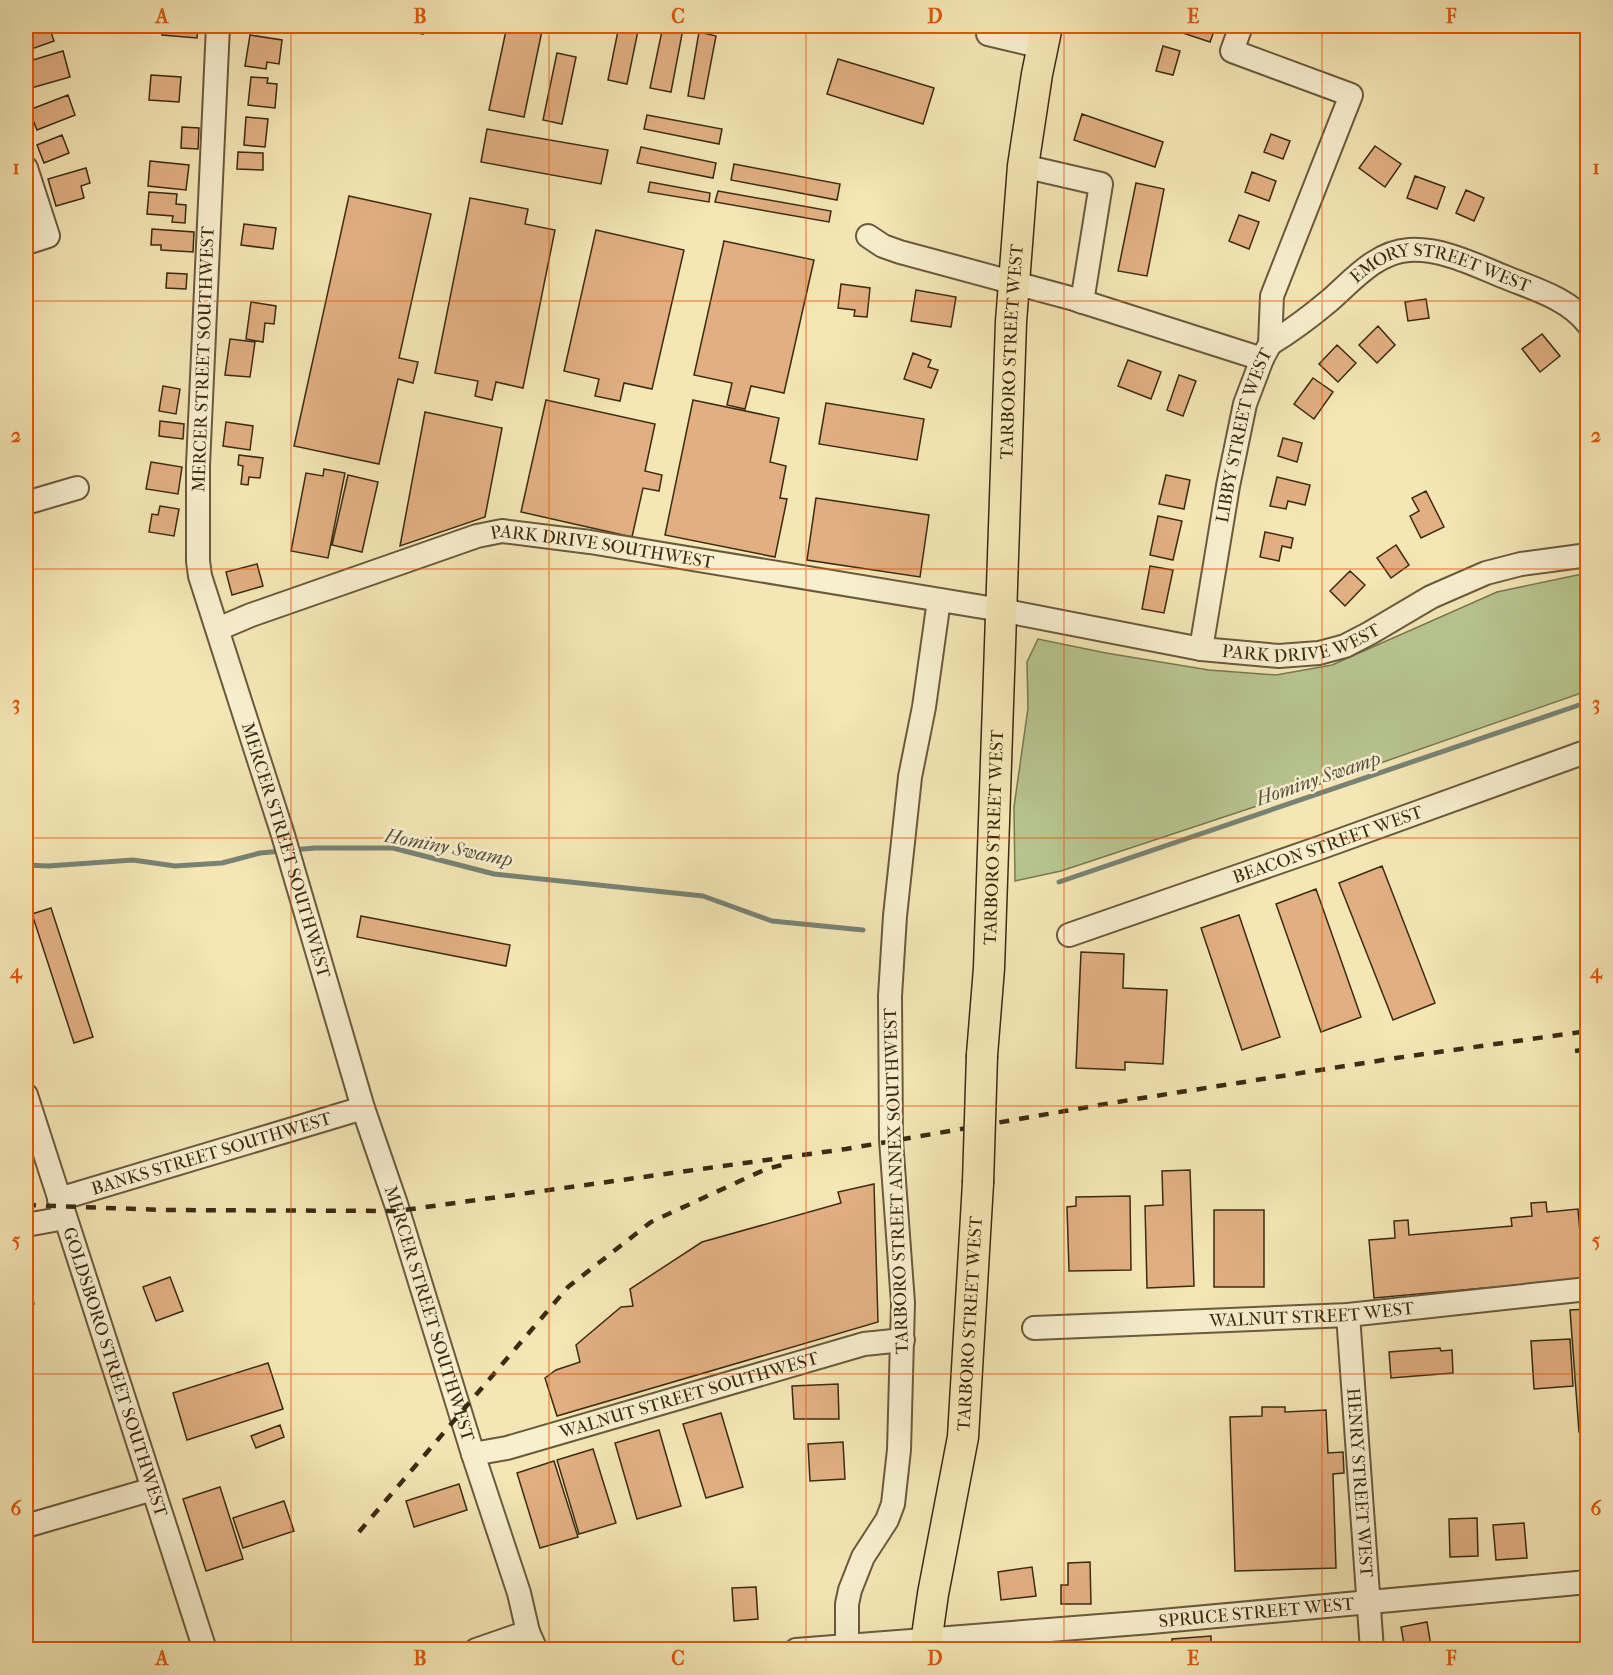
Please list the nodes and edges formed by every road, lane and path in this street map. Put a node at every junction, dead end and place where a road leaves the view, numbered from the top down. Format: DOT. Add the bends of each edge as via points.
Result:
graph roads {
  1 [pos="218,26"];
  2 [pos="1241,26"];
  3 [pos="987,34"];
  4 [pos="1045,37"];
  5 [pos="1023,166"];
  6 [pos="26,168"];
  7 [pos="868,236"];
  8 [pos="26,243"];
  9 [pos="1015,284"];
  10 [pos="1082,302"];
  11 [pos="1587,324"];
  12 [pos="1266,352"];
  13 [pos="77,488"];
  14 [pos="26,503"];
  15 [pos="1587,555"];
  16 [pos="939,600"];
  17 [pos="1001,610"];
  18 [pos="218,629"];
  19 [pos="1201,649"];
  20 [pos="1587,751"];
  21 [pos="1069,935"];
  22 [pos="26,1095"];
  23 [pos="363,1108"];
  24 [pos="62,1209"];
  25 [pos="26,1225"];
  26 [pos="1587,1289"];
  27 [pos="1348,1315"];
  28 [pos="1034,1328"];
  29 [pos="903,1340"];
  30 [pos="473,1454"];
  31 [pos="153,1489"];
  32 [pos="26,1526"];
  33 [pos="1587,1582"];
  34 [pos="1368,1601"];
  35 [pos="532,1641"];
  36 [pos="925,1645"];
  37 [pos="847,1646"];
  38 [pos="205,1650"];
  39 [pos="476,1650"];
  40 [pos="796,1650"];
  41 [pos="1372,1650"];
  1 -- 18 [label="street, MERCER STREET SOUTHWEST" via="198,465 198,561"];
  2 -- 12 [label="street, LIBBY STREET WEST" via="1232,51 1351,95 1272,296"];
  3 -- 4 [label="street"];
  4 -- 5 [label="main road, TARBORO STREET WEST"];
  5 -- 9 [label="main road, TARBORO STREET WEST"];
  5 -- 10 [label="street" via="1101,184"];
  6 -- 8 [label="street" via="48,236"];
  7 -- 9 [label="street" via="900,252"];
  9 -- 10 [label="street"];
  9 -- 17 [label="main road, TARBORO STREET WEST" via="1007,387"];
  10 -- 12 [label="street"];
  11 -- 12 [label="street, EMORY STREET WEST" via="1577,311 1549,295 1464,261 1411,250 1394,253 1359,273"];
  12 -- 19 [label="street, LIBBY STREET WEST" via="1245,404"];
  13 -- 14 [label="street"];
  15 -- 19 [label="street, PARK DRIVE WEST" via="1521,564 1471,578 1345,646 1279,656"];
  16 -- 17 [label="street, PARK DRIVE SOUTHWEST"];
  16 -- 18 [label="street, PARK DRIVE SOUTHWEST" via="502,531 477,536"];
  16 -- 29 [label="street, TARBORO STREET ANNEX SOUTHWEST" via="910,777 890,996 891,1140"];
  17 -- 19 [label="street, PARK DRIVE WEST"];
  17 -- 36 [label="main road, TARBORO STREET WEST, bridge" via="989,968 963,1437"];
  18 -- 23 [label="street, MERCER STREET SOUTHWEST"];
  20 -- 21 [label="street, BEACON STREET WEST"];
  22 -- 24 [label="street, GOLDSBORO STREET SOUTHWEST"];
  23 -- 24 [label="street, BANKS STREET SOUTHWEST"];
  23 -- 30 [label="street, MERCER STREET SOUTHWEST"];
  24 -- 25 [label="street, BANKS STREET SOUTHWEST"];
  24 -- 31 [label="street, GOLDSBORO STREET SOUTHWEST"];
  26 -- 27 [label="street, WALNUT STREET WEST"];
  27 -- 28 [label="street, WALNUT STREET WEST"];
  27 -- 34 [label="street, HENRY STREET WEST"];
  29 -- 30 [label="street, WALNUT STREET SOUTHWEST" via="864,1344 507,1448"];
  29 -- 37 [label="street, TARBORO STREET ANNEX SOUTHWEST" via="893,1504 850,1590"];
  30 -- 35 [label="street, MERCER STREET SOUTHWEST"];
  31 -- 32 [label="street"];
  31 -- 38 [label="street, GOLDSBORO STREET SOUTHWEST"];
  33 -- 34 [label="street, SPRUCE STREET WEST"];
  34 -- 36 [label="street, SPRUCE STREET WEST"];
  34 -- 41 [label="street, HENRY STREET WEST"];
  35 -- 39 [label="street"];
  36 -- 37 [label="street, SPRUCE STREET WEST"];
  37 -- 40 [label="street, SPRUCE STREET WEST"];
}
